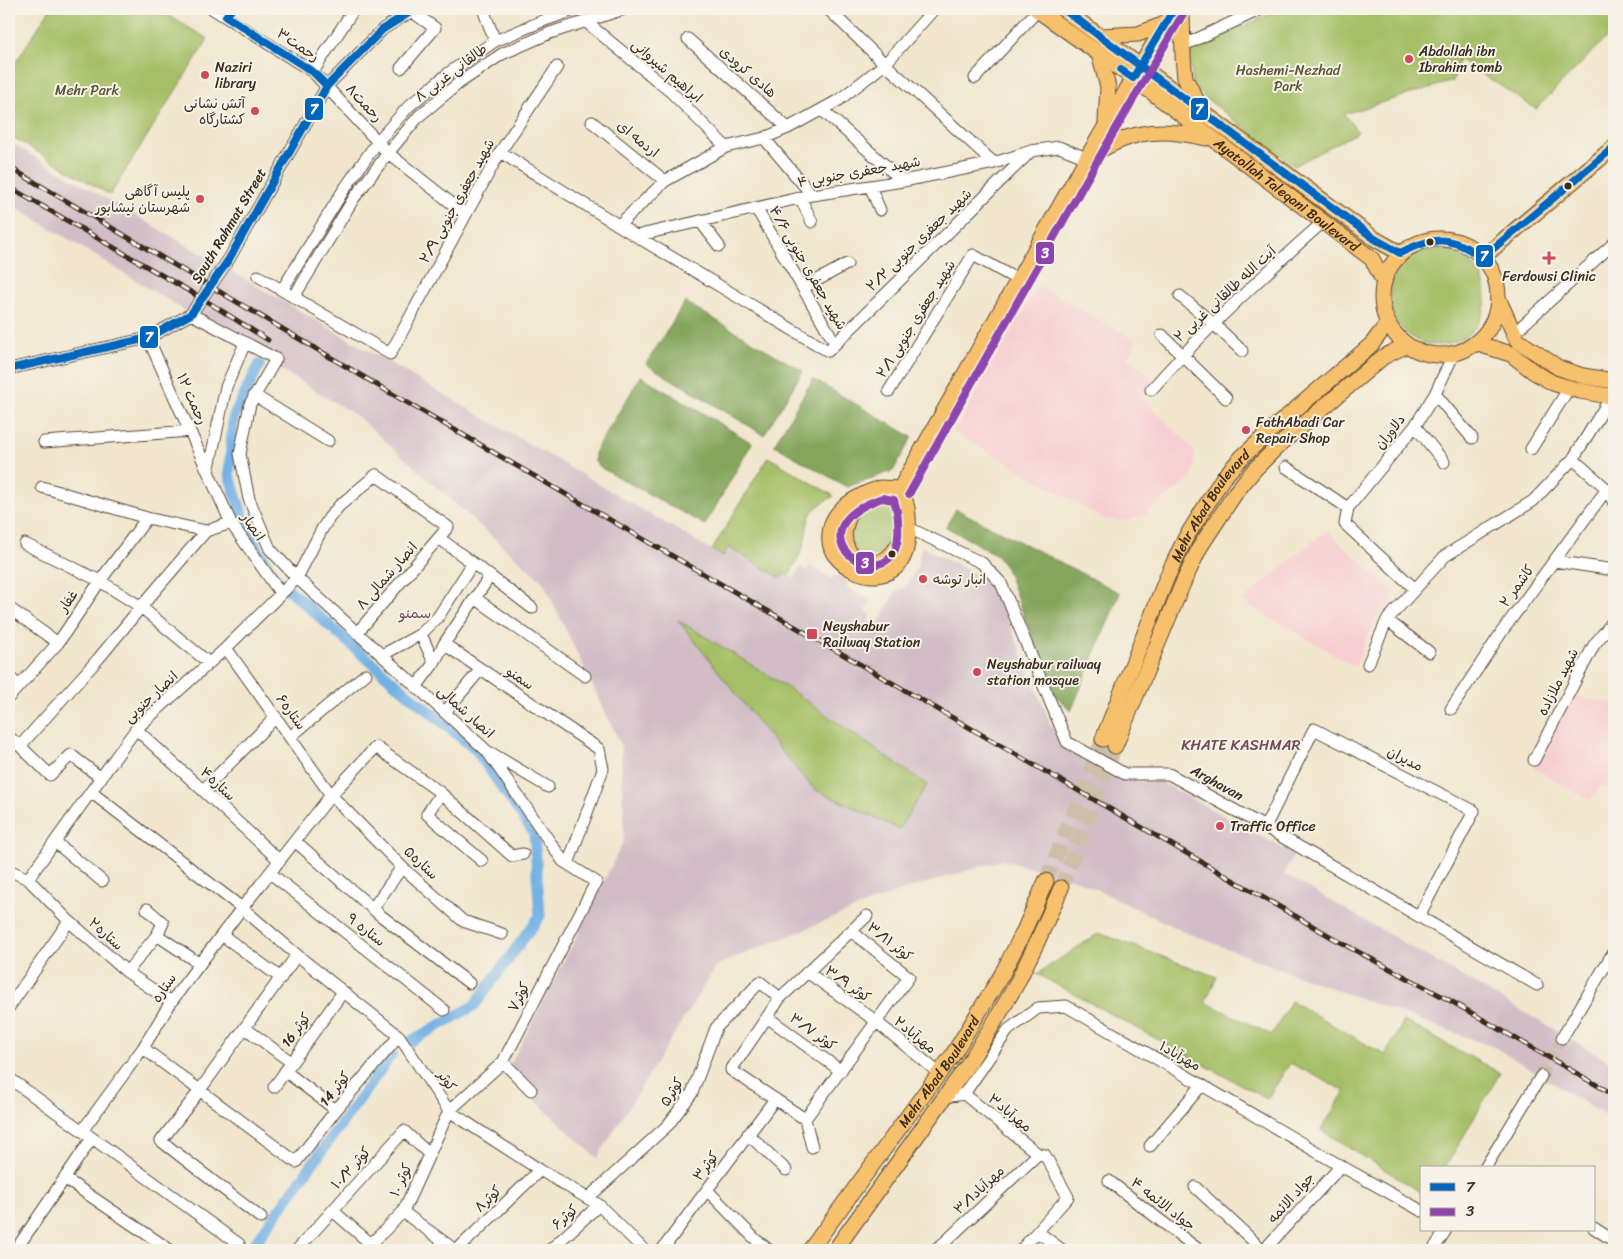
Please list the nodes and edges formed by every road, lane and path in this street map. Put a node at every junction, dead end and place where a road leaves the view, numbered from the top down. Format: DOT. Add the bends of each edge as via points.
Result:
graph roads {
  1 [pos="213,9"];
  2 [pos="354,9"];
  3 [pos="483,9"];
  4 [pos="576,9"];
  5 [pos="624,9"];
  6 [pos="828,9"];
  7 [pos="934,9"];
  8 [pos="1037,9"];
  9 [pos="1063,9"];
  10 [pos="1261,9"];
  11 [pos="413,10"];
  12 [pos="229,12"];
  13 [pos="1172,13"];
  14 [pos="585,20"];
  15 [pos="1101,36"];
  16 [pos="688,40"];
  17 [pos="495,41"];
  18 [pos="1182,46"];
  19 [pos="1098,54"];
  20 [pos="471,58"];
  21 [pos="885,64"];
  22 [pos="1141,65"];
  23 [pos="558,67"];
  24 [pos="401,68"];
  25 [pos="479,69"];
  26 [pos="313,72"];
  27 [pos="975,78"];
  28 [pos="1133,78"];
  29 [pos="327,86"];
  30 [pos="822,110"];
  31 [pos="1203,112"];
  32 [pos="592,122"];
  33 [pos="1106,126"];
  34 [pos="788,128"];
  35 [pos="764,138"];
  36 [pos="1214,140"];
  37 [pos="378,141"];
  38 [pos="726,147"];
  39 [pos="1614,147"];
  40 [pos="1031,151"];
  41 [pos="500,152"];
  42 [pos="388,153"];
  43 [pos="1087,158"];
  44 [pos="994,163"];
  45 [pos="665,180"];
  46 [pos="903,181"];
  47 [pos="870,186"];
  48 [pos="812,195"];
  49 [pos="800,197"];
  50 [pos="756,208"];
  51 [pos="880,210"];
  52 [pos="465,214"];
  53 [pos="700,221"];
  54 [pos="812,222"];
  55 [pos="1323,222"];
  56 [pos="619,225"];
  57 [pos="636,236"];
  58 [pos="1614,243"];
  59 [pos="719,246"];
  60 [pos="1400,253"];
  61 [pos="1482,258"];
  62 [pos="847,264"];
  63 [pos="258,276"];
  64 [pos="1018,280"];
  65 [pos="1384,282"];
  66 [pos="802,288"];
  67 [pos="282,290"];
  68 [pos="1180,296"];
  69 [pos="294,297"];
  70 [pos="1498,298"];
  71 [pos="192,314"];
  72 [pos="1388,323"];
  73 [pos="1214,324"];
  74 [pos="1514,333"];
  75 [pos="1162,335"];
  76 [pos="148,338"];
  77 [pos="245,342"];
  78 [pos="1475,343"];
  79 [pos="1407,345"];
  80 [pos="832,347"];
  81 [pos="1242,351"];
  82 [pos="1454,353"];
  83 [pos="1182,354"];
  84 [pos="9,369"];
  85 [pos="1614,382"];
  86 [pos="1569,388"];
  87 [pos="1151,390"];
  88 [pos="889,391"];
  89 [pos="1435,394"];
  90 [pos="254,395"];
  91 [pos="1613,397"];
  92 [pos="1226,398"];
  93 [pos="1415,426"];
  94 [pos="190,431"];
  95 [pos="1472,438"];
  96 [pos="328,441"];
  97 [pos="44,442"];
  98 [pos="1531,449"];
  99 [pos="1573,458"];
  100 [pos="1444,462"];
  101 [pos="1286,467"];
  102 [pos="208,472"];
  103 [pos="42,487"];
  104 [pos="900,489"];
  105 [pos="1611,490"];
  106 [pos="1614,503"];
  107 [pos="1348,508"];
  108 [pos="146,518"];
  109 [pos="231,523"];
  110 [pos="909,528"];
  111 [pos="206,531"];
  112 [pos="439,538"];
  113 [pos="25,544"];
  114 [pos="1554,561"];
  115 [pos="473,563"];
  116 [pos="1614,570"];
  117 [pos="490,576"];
  118 [pos="297,578"];
  119 [pos="100,581"];
  120 [pos="1415,589"];
  121 [pos="281,594"];
  122 [pos="475,598"];
  123 [pos="141,607"];
  124 [pos="9,608"];
  125 [pos="532,608"];
  126 [pos="1387,620"];
  127 [pos="1614,620"];
  128 [pos="357,633"];
  129 [pos="421,634"];
  130 [pos="58,643"];
  131 [pos="444,644"];
  132 [pos="226,648"];
  133 [pos="1429,652"];
  134 [pos="382,655"];
  135 [pos="209,663"];
  136 [pos="434,663"];
  137 [pos="1368,664"];
  138 [pos="481,668"];
  139 [pos="366,674"];
  140 [pos="9,676"];
  141 [pos="585,676"];
  142 [pos="18,686"];
  143 [pos="416,687"];
  144 [pos="9,697"];
  145 [pos="1451,709"];
  146 [pos="445,712"];
  147 [pos="276,717"];
  148 [pos="136,728"];
  149 [pos="9,737"];
  150 [pos="290,737"];
  151 [pos="20,746"];
  152 [pos="487,751"];
  153 [pos="1534,760"];
  154 [pos="101,778"];
  155 [pos="548,788"];
  156 [pos="203,790"];
  157 [pos="91,792"];
  158 [pos="441,793"];
  159 [pos="331,795"];
  160 [pos="1265,827"];
  161 [pos="55,842"];
  162 [pos="295,842"];
  163 [pos="524,854"];
  164 [pos="280,861"];
  165 [pos="482,861"];
  166 [pos="568,864"];
  167 [pos="402,867"];
  168 [pos="9,870"];
  169 [pos="270,873"];
  170 [pos="28,879"];
  171 [pos="1046,880"];
  172 [pos="102,881"];
  173 [pos="596,882"];
  174 [pos="1060,888"];
  175 [pos="242,908"];
  176 [pos="373,908"];
  177 [pos="147,909"];
  178 [pos="867,916"];
  179 [pos="1419,916"];
  180 [pos="69,921"];
  181 [pos="851,931"];
  182 [pos="158,934"];
  183 [pos="222,934"];
  184 [pos="502,934"];
  185 [pos="1614,951"];
  186 [pos="297,955"];
  187 [pos="200,964"];
  188 [pos="127,972"];
  189 [pos="807,972"];
  190 [pos="281,978"];
  191 [pos="469,983"];
  192 [pos="1537,985"];
  193 [pos="343,992"];
  194 [pos="780,998"];
  195 [pos="171,1002"];
  196 [pos="9,1008"];
  197 [pos="444,1010"];
  198 [pos="767,1017"];
  199 [pos="875,1021"];
  200 [pos="245,1028"];
  201 [pos="399,1036"];
  202 [pos="1562,1038"];
  203 [pos="143,1048"];
  204 [pos="503,1062"];
  205 [pos="288,1066"];
  206 [pos="841,1071"];
  207 [pos="939,1073"];
  208 [pos="1541,1076"];
  209 [pos="9,1078"];
  210 [pos="274,1086"];
  211 [pos="1202,1086"];
  212 [pos="200,1090"];
  213 [pos="531,1090"];
  214 [pos="964,1094"];
  215 [pos="944,1097"];
  216 [pos="774,1099"];
  217 [pos="336,1110"];
  218 [pos="449,1111"];
  219 [pos="805,1119"];
  220 [pos="748,1134"];
  221 [pos="87,1135"];
  222 [pos="1150,1146"];
  223 [pos="812,1147"];
  224 [pos="429,1154"];
  225 [pos="1042,1154"];
  226 [pos="1341,1166"];
  227 [pos="1485,1166"];
  228 [pos="540,1170"];
  229 [pos="786,1170"];
  230 [pos="64,1178"];
  231 [pos="1109,1181"];
  232 [pos="1195,1187"];
  233 [pos="707,1190"];
  234 [pos="588,1198"];
  235 [pos="600,1206"];
  236 [pos="1420,1210"];
  237 [pos="333,1211"];
  238 [pos="403,1212"];
  239 [pos="260,1218"];
  240 [pos="1596,1229"];
  241 [pos="1038,1232"];
  242 [pos="1445,1232"];
  243 [pos="756,1240"];
  244 [pos="1614,1241"];
  245 [pos="238,1244"];
  246 [pos="368,1247"];
  247 [pos="948,1247"];
  248 [pos="26,1250"];
  249 [pos="170,1250"];
  250 [pos="298,1250"];
  251 [pos="456,1250"];
  252 [pos="550,1250"];
  253 [pos="644,1250"];
  254 [pos="662,1250"];
  255 [pos="749,1250"];
  256 [pos="769,1250"];
  257 [pos="810,1250"];
  258 [pos="835,1250"];
  259 [pos="934,1250"];
  260 [pos="1021,1250"];
  261 [pos="1062,1250"];
  262 [pos="1199,1250"];
  263 [pos="1263,1250"];
  264 [pos="1433,1250"];
  1 -- 12 [label="street, رحمت۳"];
  2 -- 26 [label="street"];
  3 -- 17 [label="street"];
  4 -- 17 [label="street, طالقانی غربی ۸"];
  5 -- 14 [label="street, طالقانی غربی ۸"];
  6 -- 21 [label="street"];
  7 -- 21 [label="street"];
  8 -- 19 [label="main road, Ayatollah Taleqani Boulevard"];
  8 -- 27 [label="street"];
  9 -- 15 [label="main road, Ayatollah Taleqani Boulevard"];
  10 -- 18 [label="street"];
  11 -- 24 [label="street" via="435,28"];
  11 -- 29 [label="street, South Rahmat Street" via="383,29"];
  12 -- 26 [label="street, رحمت۳"];
  13 -- 15 [label="main road" via="1138,34"];
  13 -- 18 [label="main road"];
  13 -- 22 [label="main road"];
  14 -- 25 [label="street, طالقانی غربی ۸" via="502,54"];
  14 -- 38 [label="street, ابراهیم شیروانی" via="671,92"];
  15 -- 22 [label="main road, Ayatollah Taleqani Boulevard"];
  16 -- 34 [label="street, هادی کرودی"];
  17 -- 20 [label="street, طالقانی غربی ۸"];
  18 -- 31 [label="main road" via="1185,78"];
  19 -- 28 [label="main road, Ayatollah Taleqani Boulevard"];
  19 -- 33 [label="main road" via="1108,88"];
  20 -- 25 [label="street"];
  20 -- 37 [label="street, طالقانی غربی ۸" via="410,106"];
  21 -- 30 [label="street" via="840,100"];
  21 -- 44 [label="street"];
  22 -- 28 [label="main road"];
  22 -- 31 [label="main road, Ayatollah Taleqani Boulevard"];
  23 -- 41 [label="street, شهید جعفری جنوبی ۲/۹"];
  25 -- 42 [label="street, طالقانی غربی ۸" via="419,116"];
  26 -- 29 [label="street, رحمت۳"];
  28 -- 33 [label="main road"];
  28 -- 36 [label="main road, Ayatollah Taleqani Boulevard"];
  29 -- 37 [label="street, رحمت۸"];
  29 -- 71 [label="street, South Rahmat Street" via="229,259"];
  30 -- 34 [label="street"];
  30 -- 46 [label="street"];
  31 -- 60 [label="main road, Ayatollah Taleqani Boulevard"];
  32 -- 45 [label="street, اردمه ای"];
  33 -- 43 [label="main road"];
  34 -- 35 [label="street"];
  35 -- 38 [label="street"];
  35 -- 48 [label="street"];
  36 -- 43 [label="main road" via="1182,132 1147,132 1119,141"];
  36 -- 55 [label="main road, Ayatollah Taleqani Boulevard"];
  37 -- 42 [label="street, رحمت۸"];
  37 -- 67 [label="street, طالقانی غربی ۸"];
  38 -- 45 [label="street"];
  39 -- 61 [label="main road"];
  40 -- 43 [label="street, شهید جعفری جنوبی ۴" via="1059,147"];
  40 -- 44 [label="street, شهید جعفری جنوبی ۴"];
  40 -- 80 [label="street, شهید جعفری جنوبی ۲/۲"];
  41 -- 52 [label="street, شهید جعفری جنوبی ۲/۹"];
  41 -- 56 [label="street"];
  42 -- 52 [label="street, رحمت۸"];
  42 -- 69 [label="street, طالقانی غربی ۸" via="354,198"];
  43 -- 64 [label="main road"];
  44 -- 46 [label="street, شهید جعفری جنوبی ۴"];
  45 -- 56 [label="street"];
  46 -- 47 [label="street, شهید جعفری جنوبی ۴"];
  47 -- 48 [label="street, شهید جعفری جنوبی ۴"];
  47 -- 51 [label="street"];
  48 -- 49 [label="street, شهید جعفری جنوبی ۴"];
  49 -- 50 [label="street, شهید جعفری جنوبی ۴"];
  49 -- 54 [label="street"];
  50 -- 53 [label="street, شهید جعفری جنوبی ۴"];
  50 -- 66 [label="street, شهید جعفری جنوبی ۴/۶"];
  52 -- 69 [label="street, شهید جعفری جنوبی ۲/۹" via="390,354"];
  53 -- 57 [label="street, شهید جعفری جنوبی ۴"];
  53 -- 59 [label="street"];
  55 -- 65 [label="main road, Ayatollah Taleqani Boulevard" via="1372,259"];
  55 -- 73 [label="street, آیت الله طالقانی غربی ۲"];
  56 -- 57 [label="street"];
  57 -- 80 [label="street"];
  58 -- 74 [label="street"];
  60 -- 61 [label="main road" via="1427,240 1442,239 1471,248"];
  60 -- 65 [label="main road"];
  61 -- 70 [label="main road" via="1491,270"];
  62 -- 66 [label="street"];
  63 -- 67 [label="street"];
  64 -- 88 [label="street, شهید جعفری جنوبی ۲/۱" via="974,255"];
  64 -- 104 [label="main road"];
  65 -- 72 [label="main road" via="1383,310"];
  66 -- 80 [label="street, شهید جعفری جنوبی ۴/۶"];
  67 -- 69 [label="street"];
  68 -- 73 [label="street"];
  70 -- 74 [label="main road"];
  70 -- 78 [label="main road" via="1492,323"];
  71 -- 76 [label="street, South Rahmat Street"];
  71 -- 77 [label="street"];
  72 -- 79 [label="main road"];
  72 -- 79 [label="main road, Mehr Abad Boulevard" via="1371,345 1242,456 1223,478 1185,539 1167,577 1109,743 1196,554 1236,492 1278,446 1383,357"];
  73 -- 81 [label="street"];
  73 -- 83 [label="street, آیت الله طالقانی غربی ۲"];
  74 -- 85 [label="main road" via="1517,340 1559,368"];
  75 -- 83 [label="street"];
  76 -- 84 [label="street, South Rahmat Street"];
  76 -- 94 [label="street, رحمت ۱۲"];
  77 -- 90 [label="street, انصار شمالی" via="276,359"];
  77 -- 102 [label="street" via="226,387"];
  78 -- 82 [label="main road"];
  78 -- 86 [label="main road" via="1511,354 1553,383"];
  79 -- 82 [label="main road" via="1438,355"];
  82 -- 89 [label="street, دلاوران"];
  83 -- 87 [label="street, آیت الله طالقانی غربی ۲"];
  83 -- 92 [label="street"];
  86 -- 91 [label="main road"];
  86 -- 98 [label="street"];
  89 -- 93 [label="street, دلاوران"];
  89 -- 95 [label="street"];
  90 -- 96 [label="street"];
  90 -- 118 [label="street, انصار شمالی" via="240,454 249,499 270,549"];
  91 -- 99 [label="street"];
  93 -- 100 [label="street"];
  93 -- 107 [label="street, دلاوران"];
  94 -- 97 [label="street"];
  94 -- 102 [label="street, رحمت ۱۲"];
  99 -- 105 [label="street"];
  99 -- 120 [label="street" via="1533,501 1445,556"];
  101 -- 107 [label="street"];
  102 -- 109 [label="street, انصار"];
  103 -- 108 [label="street"];
  104 -- 110 [label="main road" via="906,500"];
  104 -- 110 [label="main road" via="880,488 868,492 842,509 830,524 829,541 834,554 847,566 871,576 885,574 901,564"];
  105 -- 106 [label="street"];
  105 -- 114 [label="street, کاشمر ۲"];
  107 -- 120 [label="street, دلاوران" via="1345,524"];
  108 -- 111 [label="street"];
  108 -- 119 [label="street, غفار"];
  109 -- 111 [label="street"];
  109 -- 121 [label="street, انصار"];
  110 -- 160 [label="street, Arghavan" via="982,564 1001,583 1067,742 1125,774 1169,774"];
  111 -- 123 [label="street"];
  112 -- 115 [label="street"];
  112 -- 118 [label="street, انصار جنوبی" via="448,527 376,475 329,518"];
  112 -- 128 [label="street, انصار شمالی ۸"];
  113 -- 119 [label="street"];
  114 -- 116 [label="street"];
  114 -- 145 [label="street, کاشمر ۲"];
  115 -- 117 [label="street"];
  115 -- 129 [label="street" via="438,616"];
  117 -- 122 [label="street"];
  117 -- 125 [label="street"];
  118 -- 121 [label="street, انصار جنوبی"];
  118 -- 128 [label="street, انصار شمالی"];
  119 -- 123 [label="street"];
  119 -- 130 [label="street, غفار"];
  120 -- 126 [label="street"];
  121 -- 132 [label="street, انصار جنوبی"];
  122 -- 131 [label="street"];
  122 -- 141 [label="street"];
  123 -- 135 [label="street"];
  123 -- 151 [label="street"];
  124 -- 130 [label="street"];
  126 -- 133 [label="street"];
  126 -- 137 [label="street"];
  127 -- 153 [label="street, شهید ملازاده" via="1594,645"];
  128 -- 134 [label="street, انصار شمالی"];
  129 -- 134 [label="street"];
  129 -- 136 [label="street"];
  130 -- 142 [label="street, غفار"];
  131 -- 136 [label="street"];
  131 -- 138 [label="street, سمنو"];
  132 -- 135 [label="street, انصار جنوبی"];
  132 -- 147 [label="street, ستاره۶"];
  134 -- 143 [label="street, انصار شمالی"];
  135 -- 148 [label="street, انصار جنوبی"];
  136 -- 143 [label="street"];
  138 -- 146 [label="street"];
  138 -- 166 [label="street, سمنو" via="599,749 603,769"];
  139 -- 150 [label="street"];
  140 -- 142 [label="street"];
  142 -- 144 [label="street, غفار"];
  143 -- 146 [label="street, انصار شمالی"];
  146 -- 152 [label="street, انصار شمالی"];
  147 -- 150 [label="street, ستاره۶"];
  147 -- 156 [label="street"];
  148 -- 154 [label="street, انصار جنوبی"];
  148 -- 156 [label="street, ستاره۴"];
  149 -- 151 [label="street"];
  150 -- 159 [label="street, ستاره۶"];
  151 -- 154 [label="street" via="50,775 71,755"];
  152 -- 155 [label="street"];
  152 -- 166 [label="street, انصار شمالی" via="536,824"];
  154 -- 157 [label="street, انصار جنوبی"];
  156 -- 164 [label="street, ستاره۴"];
  157 -- 161 [label="street, انصار جنوبی"];
  157 -- 175 [label="street, کوثر"];
  158 -- 159 [label="street, ستاره" via="376,747"];
  158 -- 163 [label="street" via="512,856"];
  158 -- 165 [label="street" via="428,814"];
  159 -- 162 [label="street, ستاره"];
  159 -- 167 [label="street, ستاره۵"];
  160 -- 179 [label="street, Arghavan"];
  160 -- 179 [label="street, مدیران" via="1314,730 1474,811"];
  161 -- 170 [label="street, انصار جنوبی"];
  161 -- 172 [label="street"];
  162 -- 164 [label="street, ستاره"];
  162 -- 176 [label="street"];
  164 -- 169 [label="street, ستاره"];
  166 -- 173 [label="street, انصار شمالی"];
  167 -- 176 [label="street"];
  167 -- 184 [label="street, ستاره۵" via="463,921"];
  168 -- 170 [label="street"];
  169 -- 175 [label="street, ستاره"];
  169 -- 197 [label="street, ستاره ۹"];
  170 -- 180 [label="street, ستاره۲"];
  171 -- 207 [label="main road, Mehr Abad Boulevard" via="1001,976"];
  173 -- 204 [label="street, کوثر۷"];
  174 -- 215 [label="main road, Mehr Abad Boulevard" via="1016,985"];
  175 -- 183 [label="street, ستاره"];
  175 -- 186 [label="street, کوثر"];
  176 -- 191 [label="street"];
  177 -- 182 [label="street" via="163,923"];
  178 -- 181 [label="street"];
  179 -- 192 [label="street, Arghavan"];
  180 -- 188 [label="street, ستاره۲"];
  180 -- 196 [label="street"];
  181 -- 189 [label="street"];
  181 -- 199 [label="street, کوثر ۳/۱۱" via="909,977"];
  182 -- 187 [label="street"];
  182 -- 188 [label="street"];
  183 -- 187 [label="street, ستاره"];
  183 -- 190 [label="street"];
  185 -- 202 [label="street"];
  186 -- 190 [label="street"];
  186 -- 193 [label="street, کوثر"];
  187 -- 195 [label="street, ستاره"];
  188 -- 195 [label="street, ستاره۲"];
  189 -- 194 [label="street"];
  189 -- 199 [label="street, کوثر ۳/۹"];
  190 -- 200 [label="street"];
  193 -- 201 [label="street, کوثر"];
  193 -- 205 [label="street, کوثر 16"];
  194 -- 198 [label="street"];
  194 -- 234 [label="street, کوثر۵" via="760,982 747,995 716,1028 692,1093 668,1125"];
  195 -- 203 [label="street, ستاره"];
  198 -- 206 [label="street, کوثر ۳/۷"];
  198 -- 216 [label="street" via="731,1070"];
  199 -- 206 [label="street"];
  199 -- 207 [label="street, مهرآباد۲"];
  200 -- 205 [label="street"];
  200 -- 212 [label="street"];
  201 -- 217 [label="street, کوثر 14"];
  201 -- 218 [label="street, کوثر"];
  203 -- 212 [label="street"];
  203 -- 221 [label="street, ستاره"];
  204 -- 213 [label="street"];
  204 -- 218 [label="street, کوثر۷"];
  205 -- 210 [label="street, کوثر 16"];
  205 -- 217 [label="street"];
  206 -- 219 [label="street"];
  207 -- 257 [label="main road, Mehr Abad Boulevard"];
  208 -- 227 [label="street"];
  209 -- 221 [label="street"];
  211 -- 214 [label="street, مهرآباد۱" via="1066,1006 1038,1008 1008,1030"];
  211 -- 222 [label="street"];
  211 -- 226 [label="street, مهرآباد۱"];
  212 -- 217 [label="street, کوثر 14" via="296,1162"];
  212 -- 239 [label="street" via="161,1140"];
  214 -- 215 [label="street"];
  214 -- 225 [label="street, مهرآباد۳"];
  215 -- 258 [label="main road, Mehr Abad Boulevard"];
  216 -- 219 [label="street"];
  216 -- 220 [label="street, کوثر۳"];
  218 -- 224 [label="street, کوثر ۱۰"];
  218 -- 228 [label="street, کوثر"];
  219 -- 223 [label="street"];
  220 -- 229 [label="street"];
  220 -- 233 [label="street, کوثر۳"];
  221 -- 230 [label="street, ستاره"];
  221 -- 245 [label="street"];
  224 -- 237 [label="street, کوثر ۱۰/۲" via="404,1131"];
  224 -- 238 [label="street, کوثر ۱۰"];
  225 -- 241 [label="street" via="1068,1197"];
  225 -- 247 [label="street, مهرآباد۳/۱"];
  226 -- 236 [label="street, مهرآباد۱"];
  226 -- 263 [label="street, جواد الائمه"];
  228 -- 234 [label="street, کوثر"];
  228 -- 251 [label="street, کوثر۸"];
  230 -- 248 [label="street, ستاره" via="19,1245"];
  230 -- 249 [label="street"];
  231 -- 262 [label="street, جواد الائمه ۴"];
  232 -- 263 [label="street"];
  233 -- 243 [label="street"];
  233 -- 254 [label="street, کوثر۳"];
  234 -- 235 [label="street, کوثر"];
  235 -- 252 [label="street, کوثر۶"];
  235 -- 253 [label="street, کوثر"];
  237 -- 246 [label="street"];
  237 -- 250 [label="street, کوثر ۱۰/۲"];
  238 -- 246 [label="street, کوثر ۱۰"];
  238 -- 251 [label="street"];
  240 -- 244 [label="street"];
  241 -- 260 [label="street"];
  241 -- 261 [label="street"];
  242 -- 264 [label="street"];
  243 -- 255 [label="street"];
  243 -- 256 [label="street"];
  247 -- 259 [label="street, مهرآباد۳/۱"];
}
